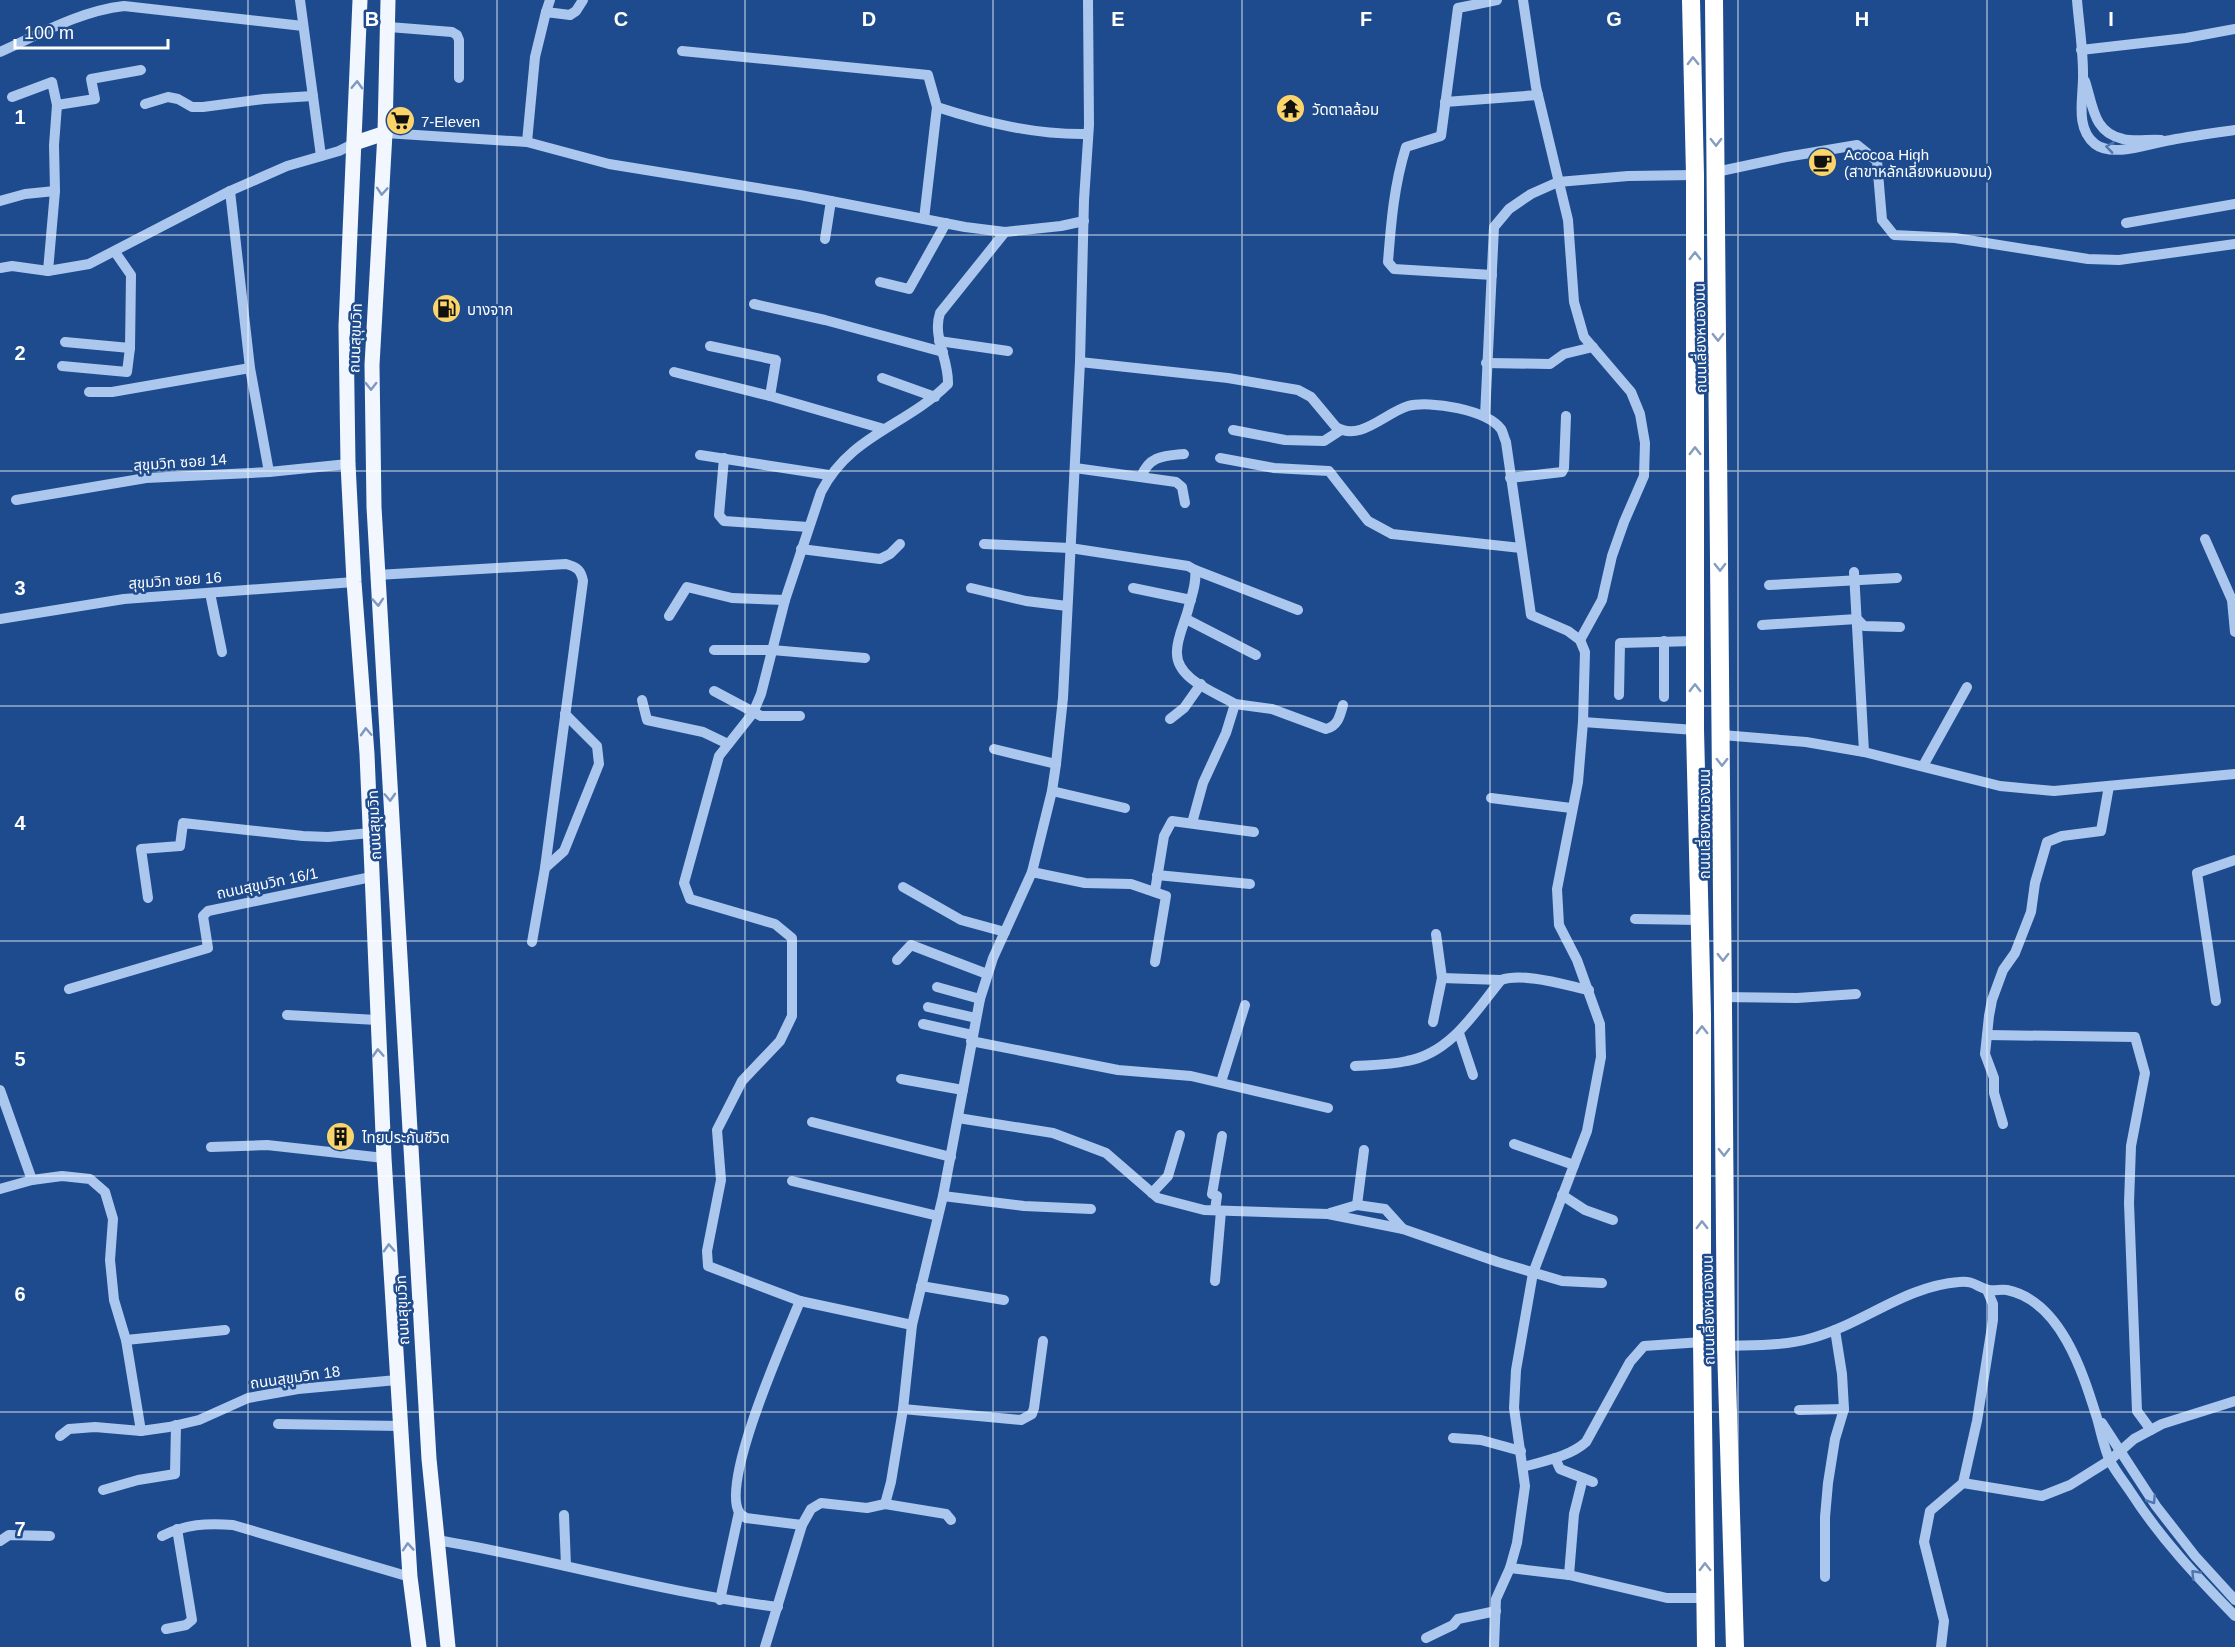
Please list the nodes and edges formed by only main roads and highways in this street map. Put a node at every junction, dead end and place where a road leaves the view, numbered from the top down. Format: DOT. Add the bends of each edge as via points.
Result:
graph roads {
  1 [pos="360,0"];
  2 [pos="388,0"];
  3 [pos="1692,0"];
  4 [pos="1714,0"];
  5 [pos="386,133"];
  6 [pos="355,143"];
  7 [pos="1695,509"];
  8 [pos="1719,509"];
  9 [pos="1735,1646"];
  10 [pos="419,1647"];
  11 [pos="448,1647"];
  12 [pos="1706,1647"];
  6 -- 1 [label="main road, ถนนสุขุมวิท, one-way"];
  2 -- 5 [label="main road, ถนนสุขุมวิท"];
  7 -- 3 [label="highway, ถนนเลี่ยงหนองมน, one-way"];
  4 -- 8 [label="highway, ถนนเลี่ยงหนองมน, one-way"];
  5 -- 6 [label="main road"];
  5 -- 11 [label="main road, ถนนสุขุมวิท, one-way" via="372,365 377,575 429,1459"];
  10 -- 6 [label="main road, ถนนสุขุมวิท, one-way" via="410,1577 397,1380 365,725 348,464 346,326"];
  7 -- 8 [label="highway"];
  12 -- 7 [label="highway, ถนนเลี่ยงหนองมน, one-way"];
  8 -- 9 [label="highway, ถนนเลี่ยงหนองมน, one-way" via="1726,1346"];
  9 -- 12 [label="highway"];
}
